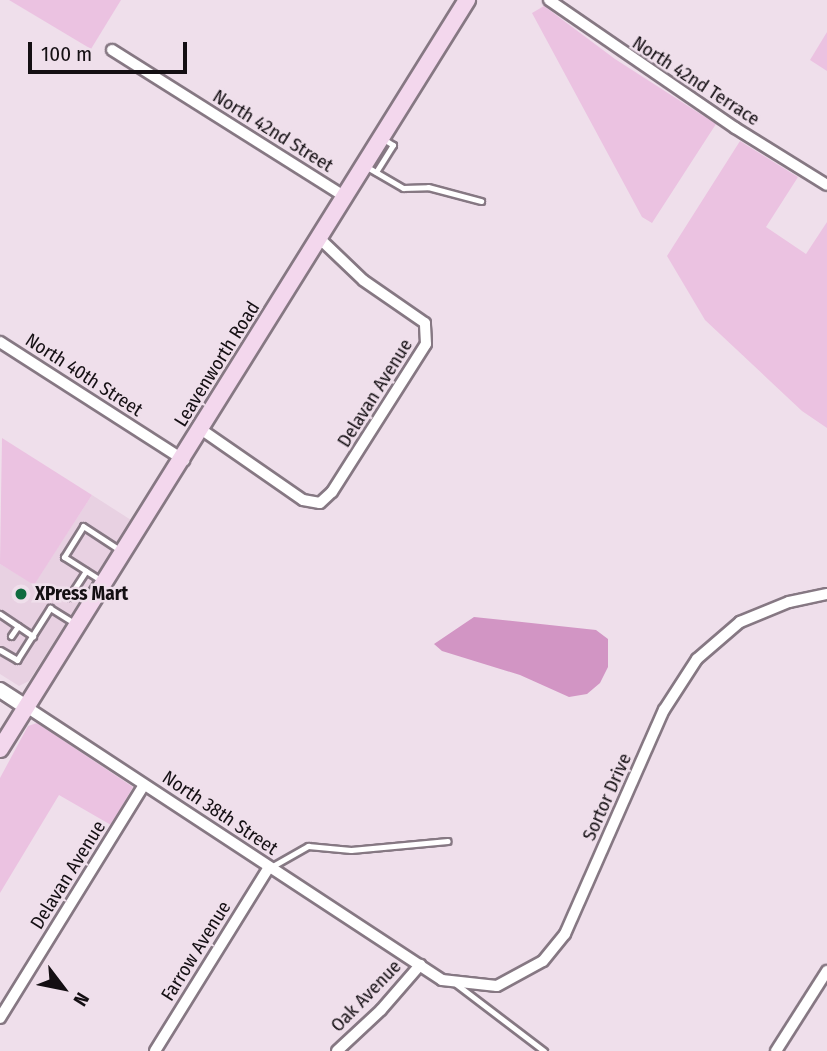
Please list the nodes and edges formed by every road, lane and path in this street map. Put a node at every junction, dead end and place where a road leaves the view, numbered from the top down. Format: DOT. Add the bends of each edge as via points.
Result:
graph roads {
  1 [pos="467,0"];
  2 [pos="549,0"];
  3 [pos="112,50"];
  4 [pos="370,169"];
  5 [pos="827,185"];
  6 [pos="345,197"];
  7 [pos="481,201"];
  8 [pos="319,238"];
  9 [pos="0,342"];
  10 [pos="202,430"];
  11 [pos="184,460"];
  12 [pos="124,553"];
  13 [pos="86,571"];
  14 [pos="104,583"];
  15 [pos="827,594"];
  16 [pos="69,597"];
  17 [pos="3,616"];
  18 [pos="77,625"];
  19 [pos="0,626"];
  20 [pos="18,626"];
  21 [pos="11,636"];
  22 [pos="33,636"];
  23 [pos="2,649"];
  24 [pos="0,690"];
  25 [pos="25,706"];
  26 [pos="0,749"];
  27 [pos="144,785"];
  28 [pos="448,841"];
  29 [pos="268,869"];
  30 [pos="419,965"];
  31 [pos="827,971"];
  32 [pos="456,984"];
  33 [pos="0,1018"];
  34 [pos="155,1051"];
  35 [pos="337,1051"];
  36 [pos="544,1051"];
  37 [pos="776,1051"];
  1 -- 4 [label="main road, Leavenworth Road" via="382,138"];
  2 -- 5 [label="street, North 42nd Terrace" via="734,128"];
  3 -- 6 [label="street, North 42nd Street"];
  4 -- 6 [label="main road, Leavenworth Road"];
  4 -- 7 [label="lane" via="403,188 428,187"];
  6 -- 8 [label="main road, Leavenworth Road"];
  8 -- 10 [label="main road, Leavenworth Road"];
  8 -- 10 [label="street, Delavan Avenue" via="363,280 425,323 426,344 412,367 332,492 320,503 303,500"];
  9 -- 11 [label="street, North 40th Street"];
  10 -- 11 [label="main road, Leavenworth Road"];
  11 -- 12 [label="main road, Leavenworth Road"];
  12 -- 13 [label="lane" via="83,526 64,557"];
  12 -- 14 [label="main road, Leavenworth Road"];
  13 -- 14 [label="lane"];
  13 -- 16 [label="lane"];
  14 -- 18 [label="main road, Leavenworth Road"];
  15 -- 32 [label="street, Sortor Drive" via="789,602 740,622 697,659 664,710 559,944 543,961 510,981 483,988"];
  17 -- 19 [label="lane"];
  17 -- 20 [label="lane"];
  18 -- 22 [label="lane" via="50,608"];
  18 -- 25 [label="main road, Leavenworth Road"];
  20 -- 21 [label="lane"];
  20 -- 22 [label="lane"];
  22 -- 23 [label="lane" via="17,660"];
  24 -- 25 [label="street, North 38th Street"];
  25 -- 26 [label="main road, Leavenworth Road"];
  25 -- 27 [label="street, North 38th Street"];
  27 -- 29 [label="street, North 38th Street"];
  27 -- 33 [label="street, Delavan Avenue"];
  28 -- 29 [label="lane" via="351,850 308,846"];
  29 -- 30 [label="street, North 38th Street"];
  29 -- 34 [label="street, Farrow Avenue"];
  30 -- 32 [label="street, Sortor Drive"];
  30 -- 35 [label="street, Oak Avenue" via="388,1003"];
  31 -- 37 [label="street"];
  32 -- 36 [label="lane"];
}
